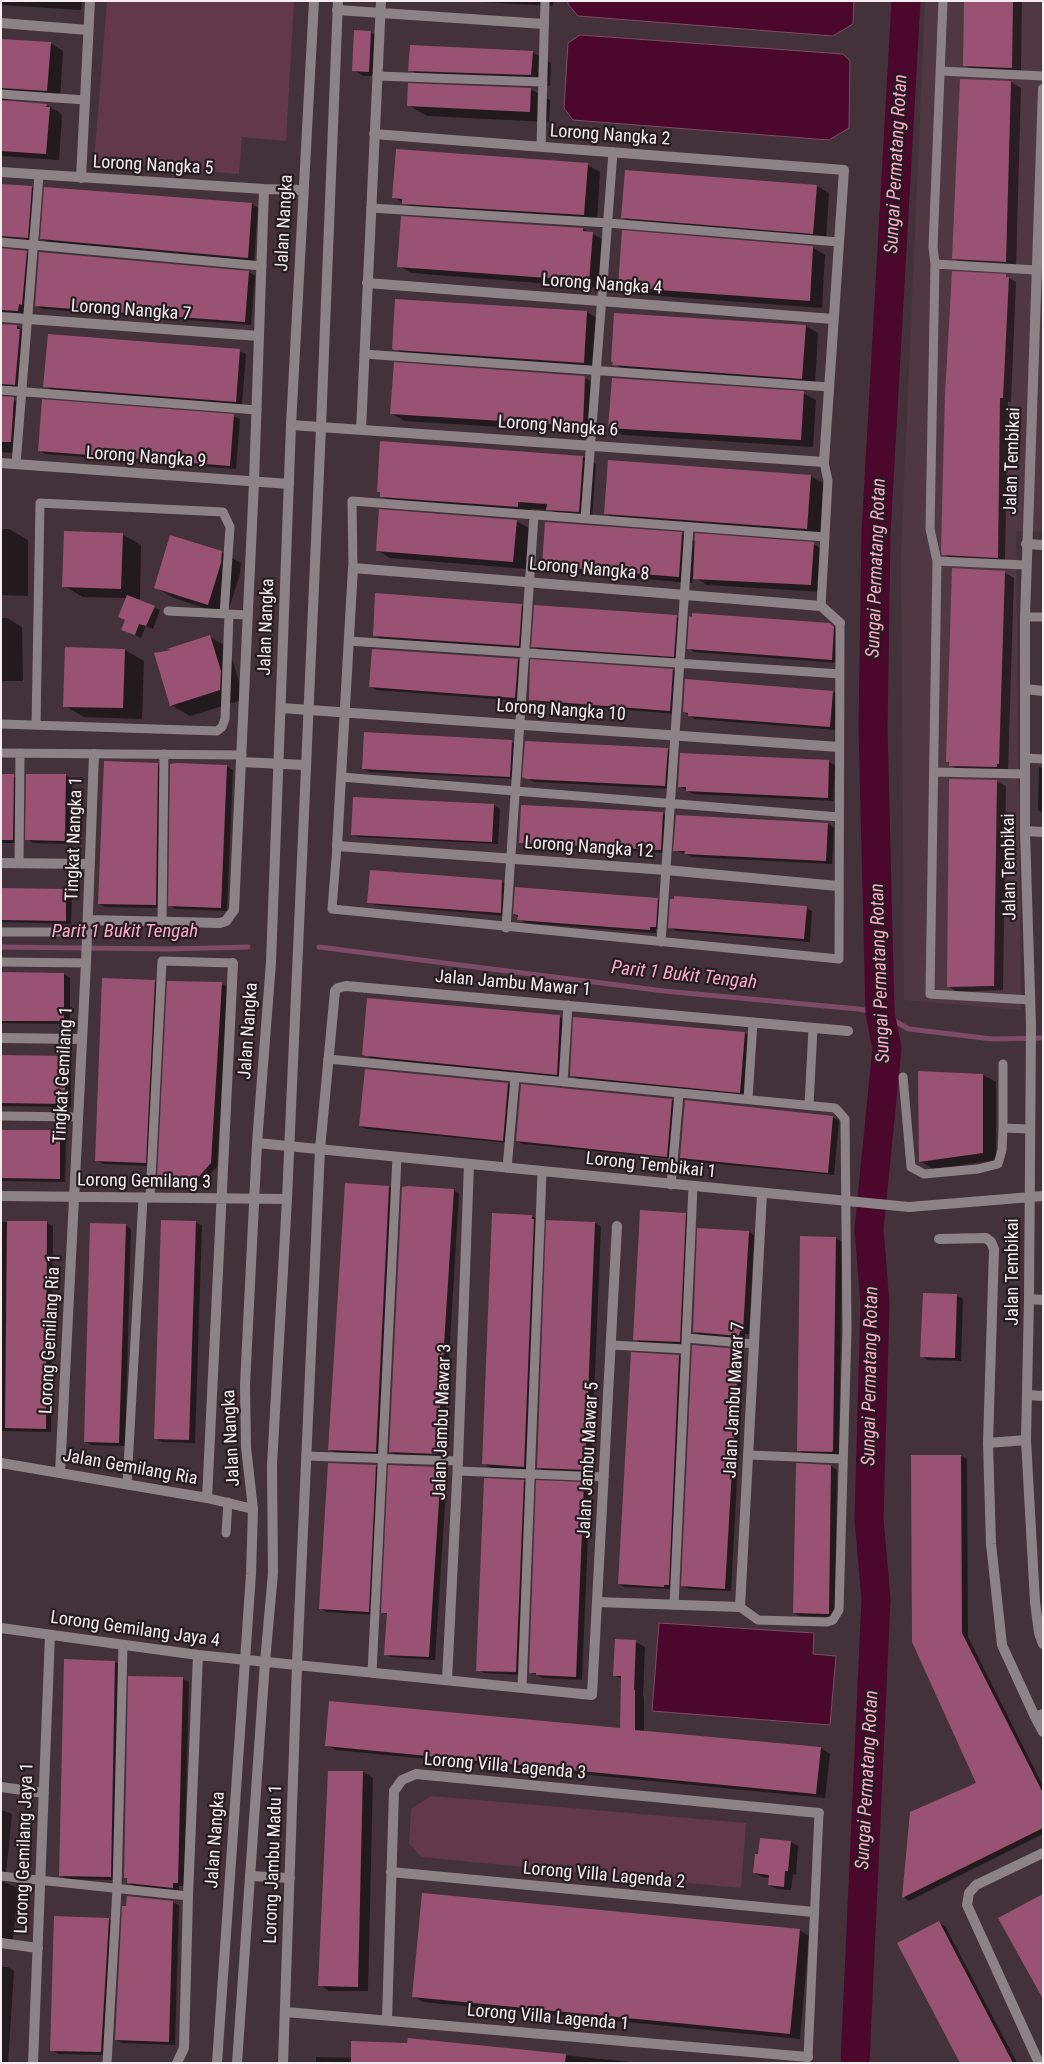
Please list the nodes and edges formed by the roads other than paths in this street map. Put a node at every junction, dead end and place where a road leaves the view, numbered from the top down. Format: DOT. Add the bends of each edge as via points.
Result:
graph roads {
  1 [pos="90,1"];
  2 [pos="314,1"];
  3 [pos="381,1"];
  4 [pos="545,1"];
  5 [pos="943,1"];
  6 [pos="337,5"];
  7 [pos="380,13"];
  8 [pos="1,23"];
  9 [pos="544,24"];
  10 [pos="88,30"];
  11 [pos="940,71"];
  12 [pos="377,76"];
  13 [pos="1043,76"];
  14 [pos="542,82"];
  15 [pos="1043,88"];
  16 [pos="1,94"];
  17 [pos="85,100"];
  18 [pos="374,134"];
  19 [pos="541,147"];
  20 [pos="613,152"];
  21 [pos="1,172"];
  22 [pos="39,175"];
  23 [pos="81,178"];
  24 [pos="264,189"];
  25 [pos="303,190"];
  26 [pos="371,208"];
  27 [pos="608,224"];
  28 [pos="1,242"];
  29 [pos="839,242"];
  30 [pos="34,244"];
  31 [pos="935,264"];
  32 [pos="262,266"];
  33 [pos="1036,270"];
  34 [pos="367,283"];
  35 [pos="602,301"];
  36 [pos="1,317"];
  37 [pos="833,318"];
  38 [pos="28,319"];
  39 [pos="259,336"];
  40 [pos="364,354"];
  41 [pos="596,372"];
  42 [pos="829,387"];
  43 [pos="1,390"];
  44 [pos="22,392"];
  45 [pos="257,410"];
  46 [pos="291,425"];
  47 [pos="321,427"];
  48 [pos="361,430"];
  49 [pos="590,445"];
  50 [pos="824,462"];
  51 [pos="1,463"];
  52 [pos="16,464"];
  53 [pos="254,482"];
  54 [pos="289,484"];
  55 [pos="534,515"];
  56 [pos="585,518"];
  57 [pos="688,527"];
  58 [pos="825,537"];
  59 [pos="1026,544"];
  60 [pos="1043,545"];
  61 [pos="937,561"];
  62 [pos="1025,565"];
  63 [pos="353,568"];
  64 [pos="529,582"];
  65 [pos="684,594"];
  66 [pos="821,606"];
  67 [pos="168,611"];
  68 [pos="227,614"];
  69 [pos="248,615"];
  70 [pos="1024,616"];
  71 [pos="1043,617"];
  72 [pos="840,623"];
  73 [pos="349,640"];
  74 [pos="525,651"];
  75 [pos="680,663"];
  76 [pos="840,674"];
  77 [pos="1024,689"];
  78 [pos="1043,691"];
  79 [pos="281,708"];
  80 [pos="308,710"];
  81 [pos="345,712"];
  82 [pos="1,724"];
  83 [pos="520,724"];
  84 [pos="36,725"];
  85 [pos="675,735"];
  86 [pos="839,747"];
  87 [pos="1,753"];
  88 [pos="20,753"];
  89 [pos="94,754"];
  90 [pos="164,754"];
  91 [pos="242,758"];
  92 [pos="1025,758"];
  93 [pos="1043,758"];
  94 [pos="278,764"];
  95 [pos="305,765"];
  96 [pos="934,772"];
  97 [pos="1025,774"];
  98 [pos="341,777"];
  99 [pos="515,791"];
  100 [pos="670,802"];
  101 [pos="839,817"];
  102 [pos="1025,831"];
  103 [pos="1043,832"];
  104 [pos="337,846"];
  105 [pos="510,859"];
  106 [pos="1,863"];
  107 [pos="19,863"];
  108 [pos="90,864"];
  109 [pos="666,870"];
  110 [pos="838,886"];
  111 [pos="88,920"];
  112 [pos="162,922"];
  113 [pos="506,928"];
  114 [pos="1,932"];
  115 [pos="87,935"];
  116 [pos="661,942"];
  117 [pos="86,959"];
  118 [pos="1,962"];
  119 [pos="233,963"];
  120 [pos="1030,1000"];
  121 [pos="568,1005"];
  122 [pos="753,1022"];
  123 [pos="813,1028"];
  124 [pos="848,1031"];
  125 [pos="1,1038"];
  126 [pos="82,1039"];
  127 [pos="328,1059"];
  128 [pos="1004,1064"];
  129 [pos="903,1077"];
  130 [pos="515,1078"];
  131 [pos="563,1082"];
  132 [pos="679,1093"];
  133 [pos="748,1099"];
  134 [pos="809,1105"];
  135 [pos="1,1116"];
  136 [pos="78,1118"];
  137 [pos="1003,1128"];
  138 [pos="1030,1129"];
  139 [pos="257,1143"];
  140 [pos="289,1146"];
  141 [pos="320,1149"];
  142 [pos="396,1157"];
  143 [pos="469,1164"];
  144 [pos="507,1168"];
  145 [pos="542,1172"];
  146 [pos="671,1185"];
  147 [pos="693,1187"];
  148 [pos="762,1194"];
  149 [pos="1,1196"];
  150 [pos="1043,1196"];
  151 [pos="74,1197"];
  152 [pos="1029,1197"];
  153 [pos="147,1198"];
  154 [pos="255,1198"];
  155 [pos="221,1199"];
  156 [pos="286,1199"];
  157 [pos="851,1203"];
  158 [pos="617,1226"];
  159 [pos="939,1239"];
  160 [pos="1029,1299"];
  161 [pos="1043,1300"];
  162 [pos="686,1338"];
  163 [pos="754,1344"];
  164 [pos="611,1345"];
  165 [pos="686,1349"];
  166 [pos="1027,1396"];
  167 [pos="1043,1396"];
  168 [pos="1026,1440"];
  169 [pos="988,1443"];
  170 [pos="748,1455"];
  171 [pos="306,1456"];
  172 [pos="383,1458"];
  173 [pos="843,1459"];
  174 [pos="1,1463"];
  175 [pos="458,1466"];
  176 [pos="60,1473"];
  177 [pos="532,1474"];
  178 [pos="604,1477"];
  179 [pos="127,1484"];
  180 [pos="207,1498"];
  181 [pos="228,1502"];
  182 [pos="253,1510"];
  183 [pos="226,1533"];
  184 [pos="598,1602"];
  185 [pos="674,1605"];
  186 [pos="740,1607"];
  187 [pos="1,1628"];
  188 [pos="50,1635"];
  189 [pos="1043,1644"];
  190 [pos="124,1645"];
  191 [pos="198,1655"];
  192 [pos="245,1660"];
  193 [pos="265,1662"];
  194 [pos="297,1665"];
  195 [pos="372,1673"];
  196 [pos="448,1680"];
  197 [pos="522,1688"];
  198 [pos="592,1695"];
  199 [pos="1039,1716"];
  200 [pos="1043,1732"];
  201 [pos="1,1787"];
  202 [pos="44,1793"];
  203 [pos="819,1813"];
  204 [pos="1043,1852"];
  205 [pos="391,1872"];
  206 [pos="1,1876"];
  207 [pos="250,1876"];
  208 [pos="290,1878"];
  209 [pos="40,1880"];
  210 [pos="117,1889"];
  211 [pos="188,1896"];
  212 [pos="814,1912"];
  213 [pos="1,1943"];
  214 [pos="38,1948"];
  215 [pos="286,2012"];
  216 [pos="387,2020"];
  217 [pos="808,2057"];
  218 [pos="33,2063"];
  219 [pos="107,2063"];
  220 [pos="177,2063"];
  221 [pos="217,2063"];
  222 [pos="237,2063"];
  223 [pos="283,2063"];
  224 [pos="1039,2063"];
  1 -- 10 [label="street"];
  2 -- 25 [label="street, Jalan Nangka"];
  3 -- 7 [label="street"];
  4 -- 9 [label="lane"];
  5 -- 11 [label="lane"];
  6 -- 7 [label="street"];
  6 -- 47 [label="street, Jalan Nangka"];
  7 -- 9 [label="street"];
  7 -- 12 [label="street"];
  8 -- 10 [label="street"];
  9 -- 14 [label="lane"];
  10 -- 17 [label="street"];
  11 -- 13 [label="lane"];
  11 -- 31 [label="lane"];
  12 -- 14 [label="lane"];
  12 -- 18 [label="street"];
  14 -- 19 [label="lane"];
  15 -- 33 [label="street, Jalan Tembikai"];
  16 -- 17 [label="lane"];
  17 -- 23 [label="street"];
  18 -- 19 [label="street, Lorong Nangka 2"];
  18 -- 26 [label="street"];
  19 -- 20 [label="street, Lorong Nangka 2"];
  20 -- 27 [label="lane"];
  20 -- 29 [label="street, Lorong Nangka 2" via="844,170"];
  21 -- 22 [label="street, Lorong Nangka 5"];
  22 -- 23 [label="street, Lorong Nangka 5"];
  22 -- 30 [label="lane"];
  23 -- 24 [label="street, Lorong Nangka 5"];
  24 -- 25 [label="street, Lorong Nangka 5"];
  24 -- 32 [label="street"];
  25 -- 46 [label="street, Jalan Nangka"];
  26 -- 27 [label="lane"];
  26 -- 34 [label="street"];
  27 -- 29 [label="lane"];
  27 -- 35 [label="lane"];
  28 -- 30 [label="lane"];
  29 -- 37 [label="street"];
  30 -- 32 [label="lane"];
  30 -- 38 [label="lane"];
  31 -- 33 [label="lane"];
  31 -- 61 [label="lane" via="930,529"];
  32 -- 39 [label="street"];
  33 -- 59 [label="street, Jalan Tembikai"];
  34 -- 35 [label="street, Lorong Nangka 4"];
  34 -- 40 [label="street"];
  35 -- 37 [label="street, Lorong Nangka 4"];
  35 -- 41 [label="lane"];
  36 -- 38 [label="street, Lorong Nangka 7"];
  37 -- 42 [label="street"];
  38 -- 39 [label="street, Lorong Nangka 7"];
  38 -- 44 [label="lane"];
  39 -- 45 [label="street"];
  40 -- 41 [label="lane"];
  40 -- 48 [label="street"];
  41 -- 42 [label="lane"];
  41 -- 49 [label="lane"];
  42 -- 50 [label="street"];
  43 -- 44 [label="lane"];
  44 -- 45 [label="lane"];
  44 -- 52 [label="lane"];
  45 -- 53 [label="street"];
  46 -- 47 [label="street, Lorong Nangka 6"];
  46 -- 54 [label="street, Jalan Nangka"];
  47 -- 48 [label="street, Lorong Nangka 6"];
  47 -- 80 [label="street, Jalan Nangka"];
  48 -- 49 [label="street, Lorong Nangka 6"];
  49 -- 50 [label="street, Lorong Nangka 6"];
  49 -- 56 [label="lane"];
  50 -- 58 [label="lane" via="828,481"];
  51 -- 52 [label="street, Lorong Nangka 9"];
  52 -- 53 [label="street, Lorong Nangka 9"];
  53 -- 54 [label="street, Lorong Nangka 9"];
  53 -- 69 [label="street"];
  54 -- 79 [label="street, Jalan Nangka"];
  55 -- 56 [label="lane"];
  55 -- 63 [label="lane" via="352,501"];
  55 -- 64 [label="lane"];
  56 -- 57 [label="lane"];
  57 -- 58 [label="lane"];
  57 -- 65 [label="lane"];
  58 -- 66 [label="lane"];
  59 -- 60 [label="street"];
  59 -- 62 [label="street, Jalan Tembikai"];
  61 -- 62 [label="lane"];
  61 -- 96 [label="lane"];
  62 -- 70 [label="street, Jalan Tembikai"];
  63 -- 64 [label="street, Lorong Nangka 8"];
  63 -- 73 [label="street"];
  64 -- 65 [label="street, Lorong Nangka 8"];
  64 -- 74 [label="lane"];
  65 -- 66 [label="street, Lorong Nangka 8"];
  65 -- 75 [label="lane"];
  66 -- 72 [label="street"];
  67 -- 68 [label="lane"];
  68 -- 69 [label="lane"];
  68 -- 84 [label="lane" via="225,719 217,730"];
  68 -- 84 [label="lane" via="230,527 223,512 40,503"];
  69 -- 91 [label="street"];
  70 -- 71 [label="lane"];
  70 -- 77 [label="street, Jalan Tembikai"];
  72 -- 76 [label="lane"];
  73 -- 74 [label="lane"];
  73 -- 81 [label="street"];
  74 -- 75 [label="lane"];
  74 -- 83 [label="lane"];
  75 -- 76 [label="lane"];
  75 -- 85 [label="lane"];
  76 -- 86 [label="lane"];
  77 -- 78 [label="street"];
  77 -- 92 [label="street, Jalan Tembikai"];
  79 -- 80 [label="street, Lorong Nangka 10"];
  79 -- 94 [label="street, Jalan Nangka"];
  80 -- 81 [label="street, Lorong Nangka 10"];
  80 -- 95 [label="street, Jalan Nangka"];
  81 -- 83 [label="street, Lorong Nangka 10"];
  81 -- 98 [label="street"];
  82 -- 84 [label="lane"];
  83 -- 85 [label="street, Lorong Nangka 10"];
  83 -- 99 [label="lane"];
  85 -- 86 [label="street, Lorong Nangka 10"];
  85 -- 100 [label="lane"];
  86 -- 101 [label="lane"];
  87 -- 88 [label="lane"];
  88 -- 89 [label="lane"];
  88 -- 107 [label="lane"];
  89 -- 90 [label="lane"];
  89 -- 108 [label="street, Tingkat Nangka 1"];
  90 -- 91 [label="lane"];
  90 -- 112 [label="lane"];
  91 -- 94 [label="street"];
  91 -- 112 [label="street" via="235,902 231,916 220,923"];
  92 -- 93 [label="lane"];
  92 -- 97 [label="street, Jalan Tembikai"];
  94 -- 95 [label="street"];
  94 -- 139 [label="street, Jalan Nangka" via="271,962"];
  95 -- 140 [label="street, Jalan Nangka"];
  96 -- 97 [label="lane"];
  96 -- 120 [label="lane" via="930,994"];
  97 -- 102 [label="street, Jalan Tembikai"];
  98 -- 99 [label="lane"];
  98 -- 104 [label="street"];
  99 -- 100 [label="lane"];
  99 -- 105 [label="lane"];
  100 -- 101 [label="lane"];
  100 -- 109 [label="lane"];
  101 -- 110 [label="lane"];
  102 -- 103 [label="street"];
  102 -- 120 [label="street, Jalan Tembikai"];
  104 -- 105 [label="street, Lorong Nangka 12"];
  104 -- 113 [label="lane" via="332,910"];
  105 -- 109 [label="street, Lorong Nangka 12"];
  105 -- 113 [label="lane"];
  106 -- 107 [label="street"];
  107 -- 108 [label="street"];
  108 -- 111 [label="street, Tingkat Nangka 1"];
  109 -- 110 [label="street, Lorong Nangka 12"];
  109 -- 116 [label="lane"];
  110 -- 116 [label="lane" via="839,959"];
  111 -- 112 [label="street"];
  111 -- 115 [label="street, Tingkat Nangka 1"];
  113 -- 116 [label="lane"];
  114 -- 115 [label="lane"];
  115 -- 117 [label="street, Tingkat Nangka 1"];
  117 -- 118 [label="lane"];
  117 -- 126 [label="street, Tingkat Gemilang 1"];
  119 -- 153 [label="lane" via="162,961"];
  119 -- 155 [label="street, Jalan Nangka"];
  120 -- 138 [label="street, Jalan Tembikai"];
  121 -- 122 [label="street, Jalan Jambu Mawar 1"];
  121 -- 127 [label="street, Jalan Jambu Mawar 1" via="346,986 338,988 333,996"];
  121 -- 131 [label="lane"];
  122 -- 123 [label="street, Jalan Jambu Mawar 1"];
  122 -- 133 [label="lane"];
  123 -- 124 [label="street, Jalan Jambu Mawar 1"];
  123 -- 134 [label="lane"];
  125 -- 126 [label="street"];
  126 -- 136 [label="street, Tingkat Gemilang 1"];
  127 -- 130 [label="lane"];
  127 -- 141 [label="street, Jalan Jambu Mawar 1"];
  128 -- 137 [label="lane"];
  129 -- 137 [label="lane" via="911,1167 924,1174 998,1164"];
  130 -- 131 [label="lane"];
  130 -- 144 [label="lane"];
  131 -- 132 [label="lane"];
  132 -- 133 [label="lane"];
  132 -- 146 [label="lane"];
  133 -- 134 [label="lane"];
  134 -- 157 [label="lane" via="835,1108 845,1119"];
  135 -- 136 [label="lane"];
  136 -- 151 [label="street, Tingkat Gemilang 1"];
  137 -- 138 [label="lane"];
  138 -- 152 [label="street, Jalan Tembikai"];
  139 -- 140 [label="street, Lorong Tembikai 1"];
  139 -- 154 [label="street, Jalan Nangka"];
  140 -- 141 [label="street, Lorong Tembikai 1"];
  140 -- 156 [label="street, Jalan Nangka"];
  141 -- 142 [label="street, Lorong Tembikai 1"];
  141 -- 171 [label="street, Jalan Jambu Mawar 1"];
  142 -- 143 [label="street, Lorong Tembikai 1"];
  142 -- 172 [label="lane"];
  143 -- 144 [label="street, Lorong Tembikai 1"];
  143 -- 175 [label="street, Jalan Jambu Mawar 3"];
  144 -- 145 [label="street, Lorong Tembikai 1"];
  145 -- 146 [label="street, Lorong Tembikai 1"];
  145 -- 177 [label="lane"];
  146 -- 147 [label="street, Lorong Tembikai 1"];
  147 -- 148 [label="street, Lorong Tembikai 1"];
  147 -- 162 [label="lane"];
  148 -- 157 [label="street, Lorong Tembikai 1"];
  148 -- 163 [label="street, Jalan Jambu Mawar 7"];
  149 -- 151 [label="street, Lorong Gemilang 3"];
  150 -- 152 [label="street, Lorong Tembikai 1"];
  151 -- 153 [label="street, Lorong Gemilang 3"];
  151 -- 176 [label="street, Lorong Gemilang Ria 1"];
  152 -- 157 [label="street, Lorong Tembikai 1" via="909,1207"];
  152 -- 160 [label="street, Jalan Tembikai"];
  153 -- 155 [label="street, Lorong Gemilang 3"];
  153 -- 179 [label="lane"];
  154 -- 155 [label="street, Lorong Gemilang 3"];
  154 -- 156 [label="street, Lorong Gemilang 3"];
  154 -- 182 [label="street, Jalan Nangka" via="245,1385 246,1447"];
  155 -- 180 [label="street, Jalan Nangka"];
  156 -- 193 [label="street, Jalan Nangka" via="272,1465 273,1573"];
  157 -- 173 [label="lane"];
  158 -- 164 [label="street, Jalan Jambu Mawar 5"];
  159 -- 169 [label="street" via="986,1238 994,1249"];
  160 -- 161 [label="street"];
  160 -- 166 [label="street, Jalan Tembikai"];
  162 -- 163 [label="lane"];
  162 -- 165 [label="lane"];
  163 -- 170 [label="street, Jalan Jambu Mawar 7"];
  164 -- 165 [label="lane"];
  164 -- 178 [label="street, Jalan Jambu Mawar 5"];
  165 -- 185 [label="lane"];
  166 -- 167 [label="street"];
  166 -- 168 [label="street, Jalan Tembikai"];
  168 -- 169 [label="street"];
  168 -- 189 [label="street, Jalan Tembikai" via="1035,1602"];
  169 -- 199 [label="street" via="991,1544 1002,1645"];
  170 -- 173 [label="lane"];
  170 -- 186 [label="street, Jalan Jambu Mawar 7"];
  171 -- 172 [label="lane"];
  171 -- 194 [label="street, Lorong Jambu Madu 1"];
  172 -- 175 [label="lane"];
  172 -- 195 [label="lane"];
  173 -- 186 [label="lane" via="839,1610 833,1620 758,1620"];
  174 -- 176 [label="street, Jalan Gemilang Ria"];
  175 -- 177 [label="lane"];
  175 -- 196 [label="street, Jalan Jambu Mawar 3"];
  176 -- 179 [label="street, Jalan Gemilang Ria"];
  177 -- 178 [label="lane"];
  177 -- 197 [label="lane"];
  178 -- 184 [label="street, Jalan Jambu Mawar 5"];
  179 -- 180 [label="street, Jalan Gemilang Ria"];
  180 -- 181 [label="street, Jalan Gemilang Ria"];
  181 -- 182 [label="street, Jalan Gemilang Ria"];
  181 -- 183 [label="lane"];
  182 -- 192 [label="street, Jalan Nangka"];
  184 -- 185 [label="street"];
  184 -- 198 [label="street, Jalan Jambu Mawar 5"];
  185 -- 186 [label="street"];
  187 -- 188 [label="street, Lorong Gemilang Jaya 4"];
  188 -- 190 [label="street, Lorong Gemilang Jaya 4"];
  188 -- 202 [label="street, Lorong Gemilang Jaya 1"];
  190 -- 191 [label="street, Lorong Gemilang Jaya 4"];
  190 -- 210 [label="lane"];
  191 -- 192 [label="street, Lorong Gemilang Jaya 4"];
  191 -- 211 [label="street, Jalan Nangka"];
  192 -- 193 [label="street, Lorong Gemilang Jaya 4"];
  192 -- 221 [label="street, Jalan Nangka"];
  193 -- 194 [label="street, Lorong Gemilang Jaya 4"];
  193 -- 207 [label="street, Jalan Nangka"];
  194 -- 195 [label="street, Lorong Gemilang Jaya 4"];
  194 -- 208 [label="street, Lorong Jambu Madu 1"];
  195 -- 196 [label="street, Lorong Gemilang Jaya 4"];
  196 -- 197 [label="street, Lorong Gemilang Jaya 4"];
  197 -- 198 [label="street, Lorong Gemilang Jaya 4"];
  199 -- 200 [label="street"];
  201 -- 202 [label="street"];
  202 -- 209 [label="street, Lorong Gemilang Jaya 1"];
  203 -- 205 [label="street, Lorong Villa Lagenda 3" via="416,1774 402,1780 394,1791"];
  203 -- 212 [label="lane"];
  204 -- 224 [label="street" via="976,1885 969,1894 967,1905"];
  205 -- 212 [label="street, Lorong Villa Lagenda 2"];
  205 -- 216 [label="street, Lorong Villa Lagenda 3"];
  206 -- 209 [label="lane"];
  207 -- 208 [label="street"];
  207 -- 222 [label="street, Jalan Nangka"];
  208 -- 215 [label="street, Lorong Jambu Madu 1"];
  209 -- 210 [label="lane"];
  209 -- 214 [label="street, Lorong Gemilang Jaya 1"];
  210 -- 211 [label="lane"];
  210 -- 219 [label="lane"];
  211 -- 220 [label="street, Jalan Nangka" via="184,2048"];
  212 -- 217 [label="lane"];
  213 -- 214 [label="street"];
  214 -- 218 [label="street, Lorong Gemilang Jaya 1"];
  215 -- 216 [label="street, Lorong Villa Lagenda 1"];
  215 -- 223 [label="street, Lorong Jambu Madu 1"];
  216 -- 217 [label="street, Lorong Villa Lagenda 1"];
}
